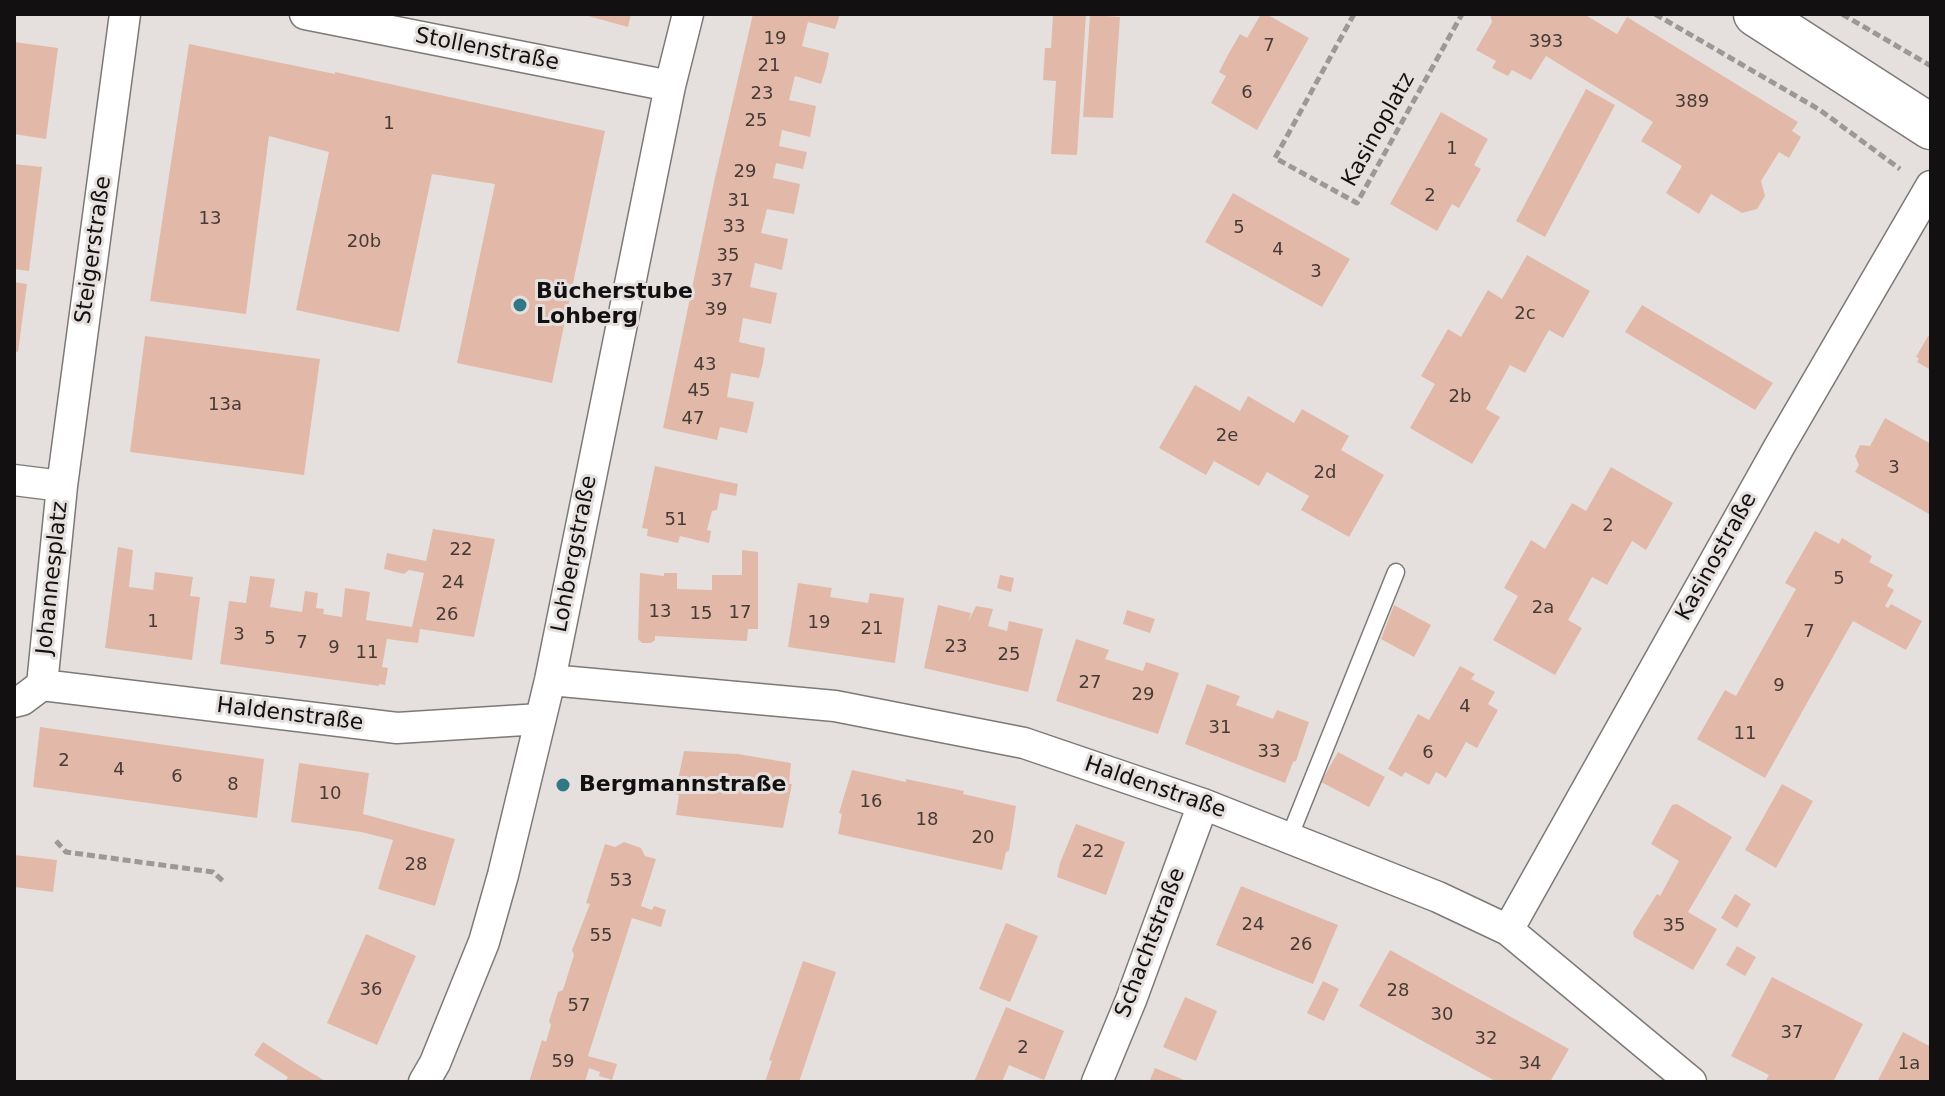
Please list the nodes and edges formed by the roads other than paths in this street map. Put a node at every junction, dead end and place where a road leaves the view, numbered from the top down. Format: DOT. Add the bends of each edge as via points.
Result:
graph roads {
  1 [pos="125,14"];
  2 [pos="305,14"];
  3 [pos="688,14"];
  4 [pos="1759,15"];
  5 [pos="670,86"];
  6 [pos="1931,127"];
  7 [pos="1930,188"];
  8 [pos="14,480"];
  9 [pos="62,486"];
  10 [pos="1396,572"];
  11 [pos="550,680"];
  12 [pos="42,685"];
  13 [pos="14,702"];
  14 [pos="540,719"];
  15 [pos="1203,804"];
  16 [pos="1289,838"];
  17 [pos="1508,930"];
  18 [pos="424,1082"];
  19 [pos="1097,1082"];
  20 [pos="1691,1082"];
  1 -- 9 [label="street, Steigerstraße"];
  2 -- 5 [label="street, Stollenstraße"];
  3 -- 5 [label="street, Lohbergstraße"];
  4 -- 6 [label="main road"];
  5 -- 11 [label="street, Lohbergstraße"];
  7 -- 17 [label="street, Kasinostraße"];
  8 -- 9 [label="street, Johannesplatz"];
  9 -- 12 [label="street, Johannesplatz"];
  10 -- 16 [label="lane"];
  11 -- 14 [label="street, Lohbergstraße"];
  11 -- 15 [label="street, Haldenstraße" via="835,706 1024,743"];
  12 -- 13 [label="street, Johannesplatz"];
  12 -- 14 [label="street, Haldenstraße" via="397,728"];
  14 -- 18 [label="street, Lohbergstraße" via="484,942"];
  15 -- 16 [label="street, Haldenstraße"];
  15 -- 19 [label="street, Schachtstraße"];
  16 -- 17 [label="street, Haldenstraße"];
  17 -- 20 [label="street, Haldenstraße"];
}
